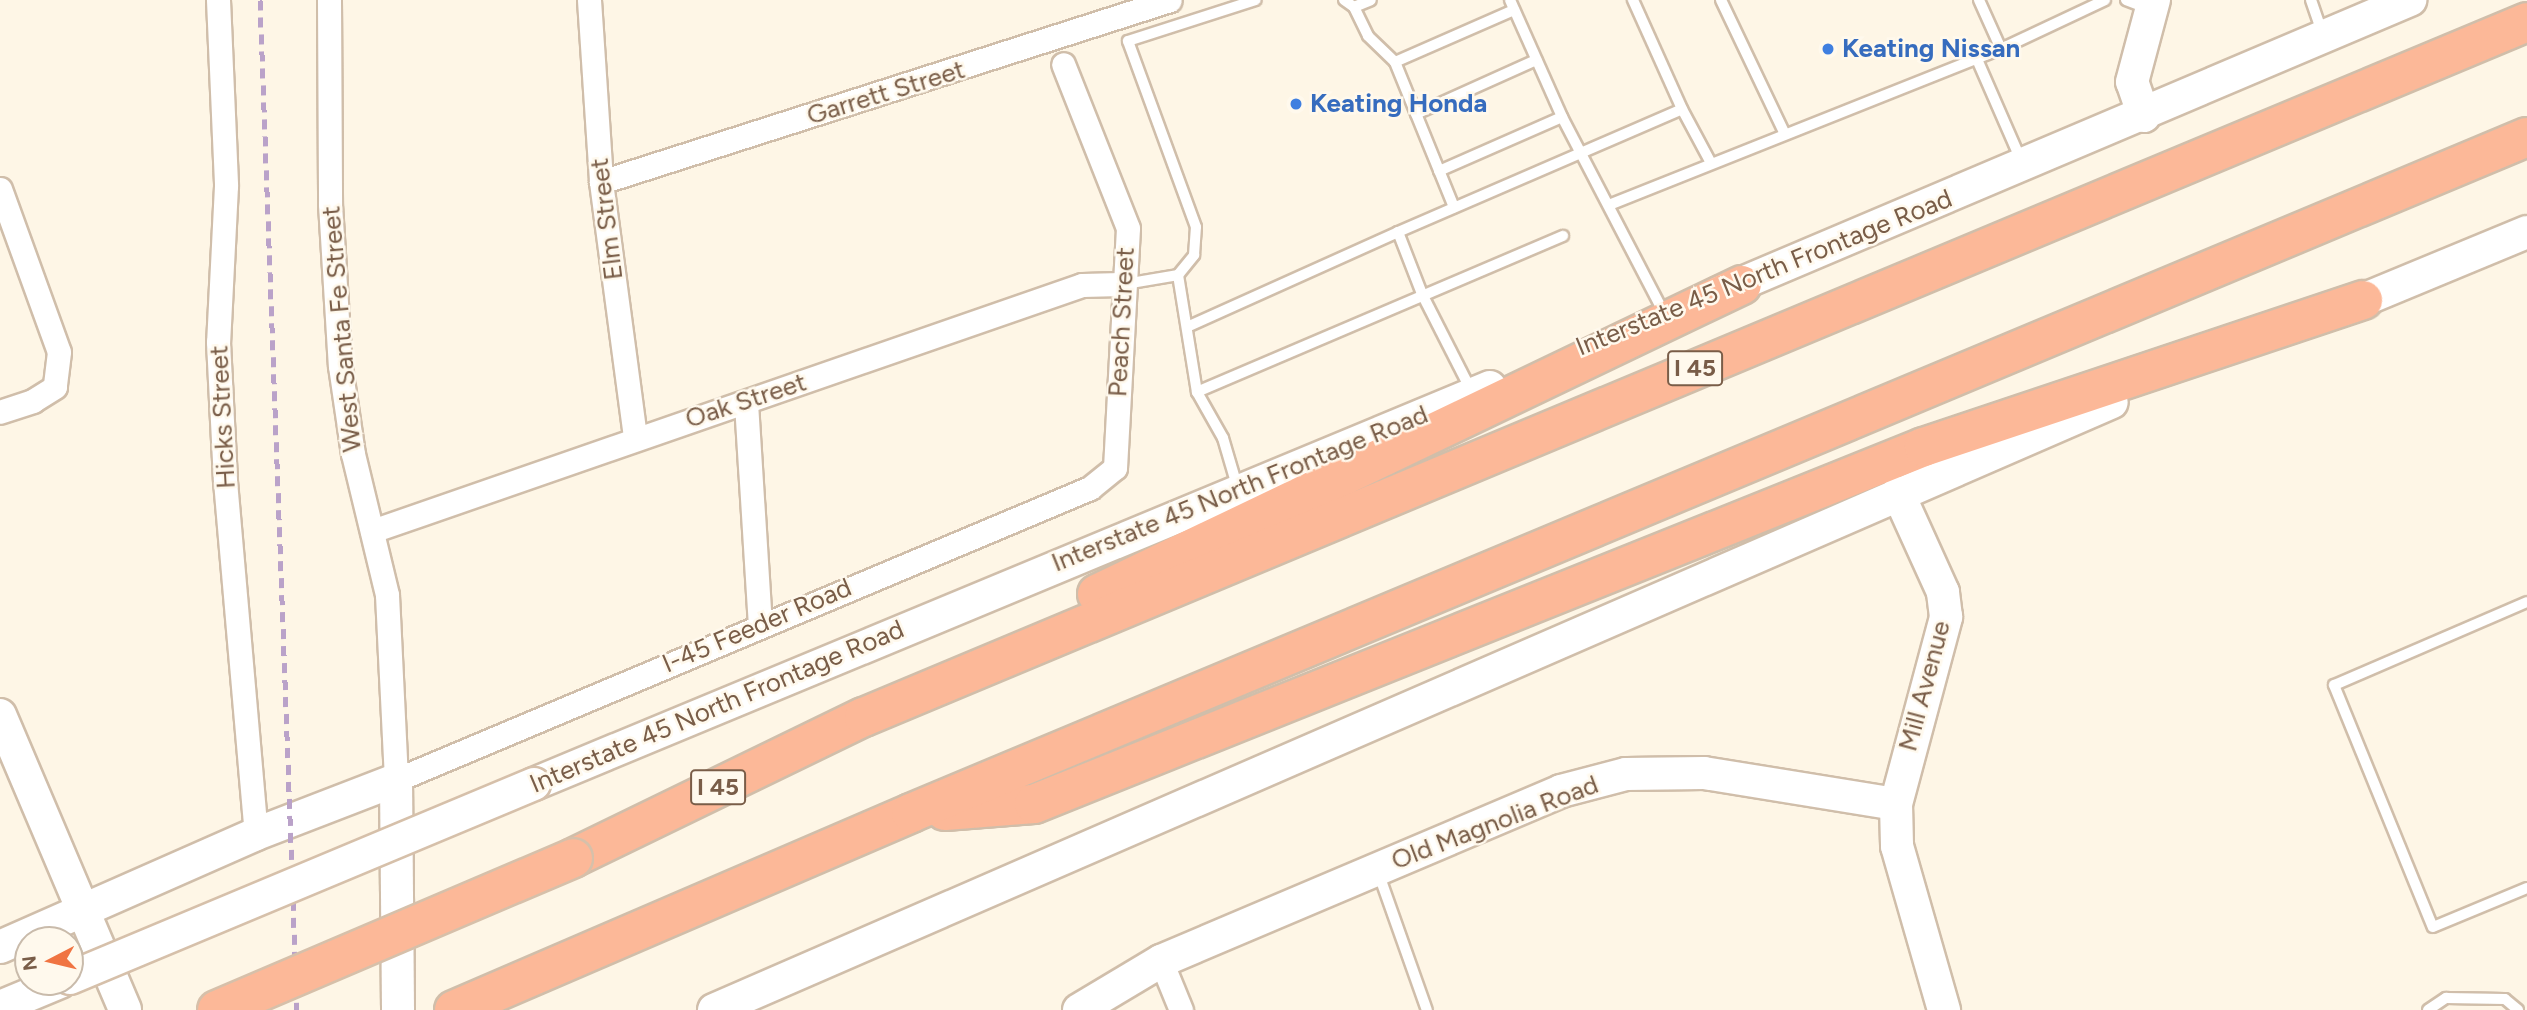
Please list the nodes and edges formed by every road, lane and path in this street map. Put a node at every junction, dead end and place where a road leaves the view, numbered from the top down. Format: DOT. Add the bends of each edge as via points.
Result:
graph roads {
  1 [pos="218,0"];
  2 [pos="329,0"];
  3 [pos="589,0"];
  4 [pos="1170,0"];
  5 [pos="1256,0"];
  6 [pos="1344,0"];
  7 [pos="1371,0"];
  8 [pos="1633,0"];
  9 [pos="1721,0"];
  10 [pos="1979,0"];
  11 [pos="2105,0"];
  12 [pos="2311,0"];
  13 [pos="2410,0"];
  14 [pos="2144,3"];
  15 [pos="1512,5"];
  16 [pos="1354,7"];
  17 [pos="2527,22"];
  18 [pos="2324,38"];
  19 [pos="2001,49"];
  20 [pos="1976,57"];
  21 [pos="1536,60"];
  22 [pos="1395,62"];
  23 [pos="1063,64"];
  24 [pos="1682,109"];
  25 [pos="1416,114"];
  26 [pos="2144,116"];
  27 [pos="1562,117"];
  28 [pos="1785,134"];
  29 [pos="2527,137"];
  30 [pos="1580,150"];
  31 [pos="1711,163"];
  32 [pos="2024,166"];
  33 [pos="1439,171"];
  34 [pos="601,182"];
  35 [pos="0,189"];
  36 [pos="1609,205"];
  37 [pos="1454,207"];
  38 [pos="1398,232"];
  39 [pos="2527,232"];
  40 [pos="1563,236"];
  41 [pos="1178,275"];
  42 [pos="1122,284"];
  43 [pos="1742,285"];
  44 [pos="1422,294"];
  45 [pos="2363,300"];
  46 [pos="1664,313"];
  47 [pos="1187,327"];
  48 [pos="1197,392"];
  49 [pos="1473,394"];
  50 [pos="746,403"];
  51 [pos="0,412"];
  52 [pos="635,438"];
  53 [pos="1115,468"];
  54 [pos="1238,489"];
  55 [pos="1898,493"];
  56 [pos="372,531"];
  57 [pos="2527,602"];
  58 [pos="760,625"];
  59 [pos="0,715"];
  60 [pos="864,717"];
  61 [pos="396,780"];
  62 [pos="1896,804"];
  63 [pos="911,813"];
  64 [pos="256,834"];
  65 [pos="1377,869"];
  66 [pos="2527,888"];
  67 [pos="85,910"];
  68 [pos="0,947"];
  69 [pos="1161,961"];
  70 [pos="84,972"];
  71 [pos="27,996"];
  72 [pos="0,1007"];
  73 [pos="125,1010"];
  74 [pos="218,1010"];
  75 [pos="398,1010"];
  76 [pos="454,1010"];
  77 [pos="714,1010"];
  78 [pos="1079,1010"];
  79 [pos="1181,1010"];
  80 [pos="1427,1010"];
  81 [pos="1944,1010"];
  82 [pos="2428,1010"];
  83 [pos="2518,1010"];
  1 -- 64 [label="street, Hicks Street" via="226,187 218,342 225,481"];
  2 -- 56 [label="street, West Santa Fe Street" via="330,204 341,366 353,454"];
  3 -- 34 [label="street, Elm Street"];
  4 -- 34 [label="street, Garrett Street"];
  5 -- 41 [label="lane" via="1128,41 1196,227 1194,255"];
  6 -- 16 [label="lane"];
  7 -- 16 [label="lane"];
  8 -- 24 [label="lane"];
  9 -- 28 [label="lane"];
  10 -- 19 [label="lane"];
  11 -- 19 [label="lane"];
  12 -- 18 [label="lane"];
  13 -- 18 [label="main road, Interstate 45 North Frontage Road"];
  14 -- 26 [label="main road" via="2132,82"];
  15 -- 21 [label="lane"];
  15 -- 22 [label="lane"];
  16 -- 22 [label="lane" via="1368,36"];
  17 -- 60 [label="highway, I 45"];
  18 -- 26 [label="main road, Interstate 45 North Frontage Road"];
  19 -- 20 [label="lane"];
  20 -- 28 [label="lane"];
  20 -- 32 [label="lane"];
  21 -- 25 [label="lane"];
  21 -- 27 [label="lane"];
  22 -- 25 [label="lane"];
  23 -- 42 [label="street, Peach Street" via="1128,228"];
  24 -- 30 [label="lane"];
  24 -- 31 [label="lane"];
  25 -- 33 [label="lane"];
  26 -- 32 [label="main road, Interstate 45 North Frontage Road"];
  27 -- 30 [label="lane"];
  27 -- 33 [label="lane"];
  28 -- 31 [label="lane"];
  29 -- 63 [label="highway"];
  30 -- 36 [label="lane"];
  30 -- 37 [label="lane"];
  31 -- 36 [label="lane"];
  32 -- 43 [label="main road, Interstate 45 North Frontage Road"];
  33 -- 37 [label="lane"];
  34 -- 52 [label="street, Elm Street"];
  35 -- 51 [label="street" via="59,352 55,387 33,401"];
  36 -- 46 [label="lane"];
  37 -- 38 [label="lane"];
  38 -- 44 [label="lane"];
  38 -- 47 [label="lane"];
  39 -- 45 [label="main road"];
  40 -- 44 [label="lane"];
  41 -- 42 [label="lane"];
  41 -- 47 [label="lane"];
  42 -- 50 [label="street, Oak Street" via="1082,285"];
  42 -- 53 [label="street, Peach Street"];
  43 -- 46 [label="main road, Interstate 45 North Frontage Road"];
  43 -- 60 [label="highway" via="1573,370 1141,572"];
  44 -- 48 [label="lane"];
  44 -- 49 [label="lane"];
  45 -- 55 [label="main road"];
  45 -- 63 [label="highway" via="1924,447 1034,804"];
  46 -- 49 [label="main road, Interstate 45 North Frontage Road"];
  47 -- 48 [label="lane"];
  48 -- 54 [label="lane" via="1223,438"];
  49 -- 54 [label="main road, Interstate 45 North Frontage Road"];
  50 -- 52 [label="street, Oak Street"];
  50 -- 58 [label="street"];
  52 -- 56 [label="street, Oak Street"];
  53 -- 58 [label="street, I-45 Feeder Road" via="1090,488"];
  54 -- 70 [label="main road, Interstate 45 North Frontage Road, bridge"];
  55 -- 62 [label="main road, Mill Avenue" via="1943,592 1946,617"];
  55 -- 77 [label="main road"];
  56 -- 61 [label="street, West Santa Fe Street" via="387,594"];
  57 -- 66 [label="lane" via="2334,685 2432,927"];
  58 -- 61 [label="street, I-45 Feeder Road"];
  59 -- 67 [label="main road"];
  60 -- 74 [label="highway, I 45, bridge" via="573,858"];
  61 -- 64 [label="main road"];
  61 -- 75 [label="main road"];
  62 -- 65 [label="main road, Old Magnolia Road" via="1704,774 1626,774 1561,791"];
  62 -- 81 [label="main road" via="1903,869"];
  63 -- 76 [label="highway"];
  64 -- 67 [label="main road"];
  65 -- 69 [label="main road, Old Magnolia Road"];
  65 -- 80 [label="lane"];
  67 -- 68 [label="main road"];
  67 -- 73 [label="main road"];
  69 -- 78 [label="main road, Old Magnolia Road"];
  69 -- 79 [label="street"];
  71 -- 72 [label="main road"];
  82 -- 83 [label="lane" via="2446,998 2505,999"];
}
